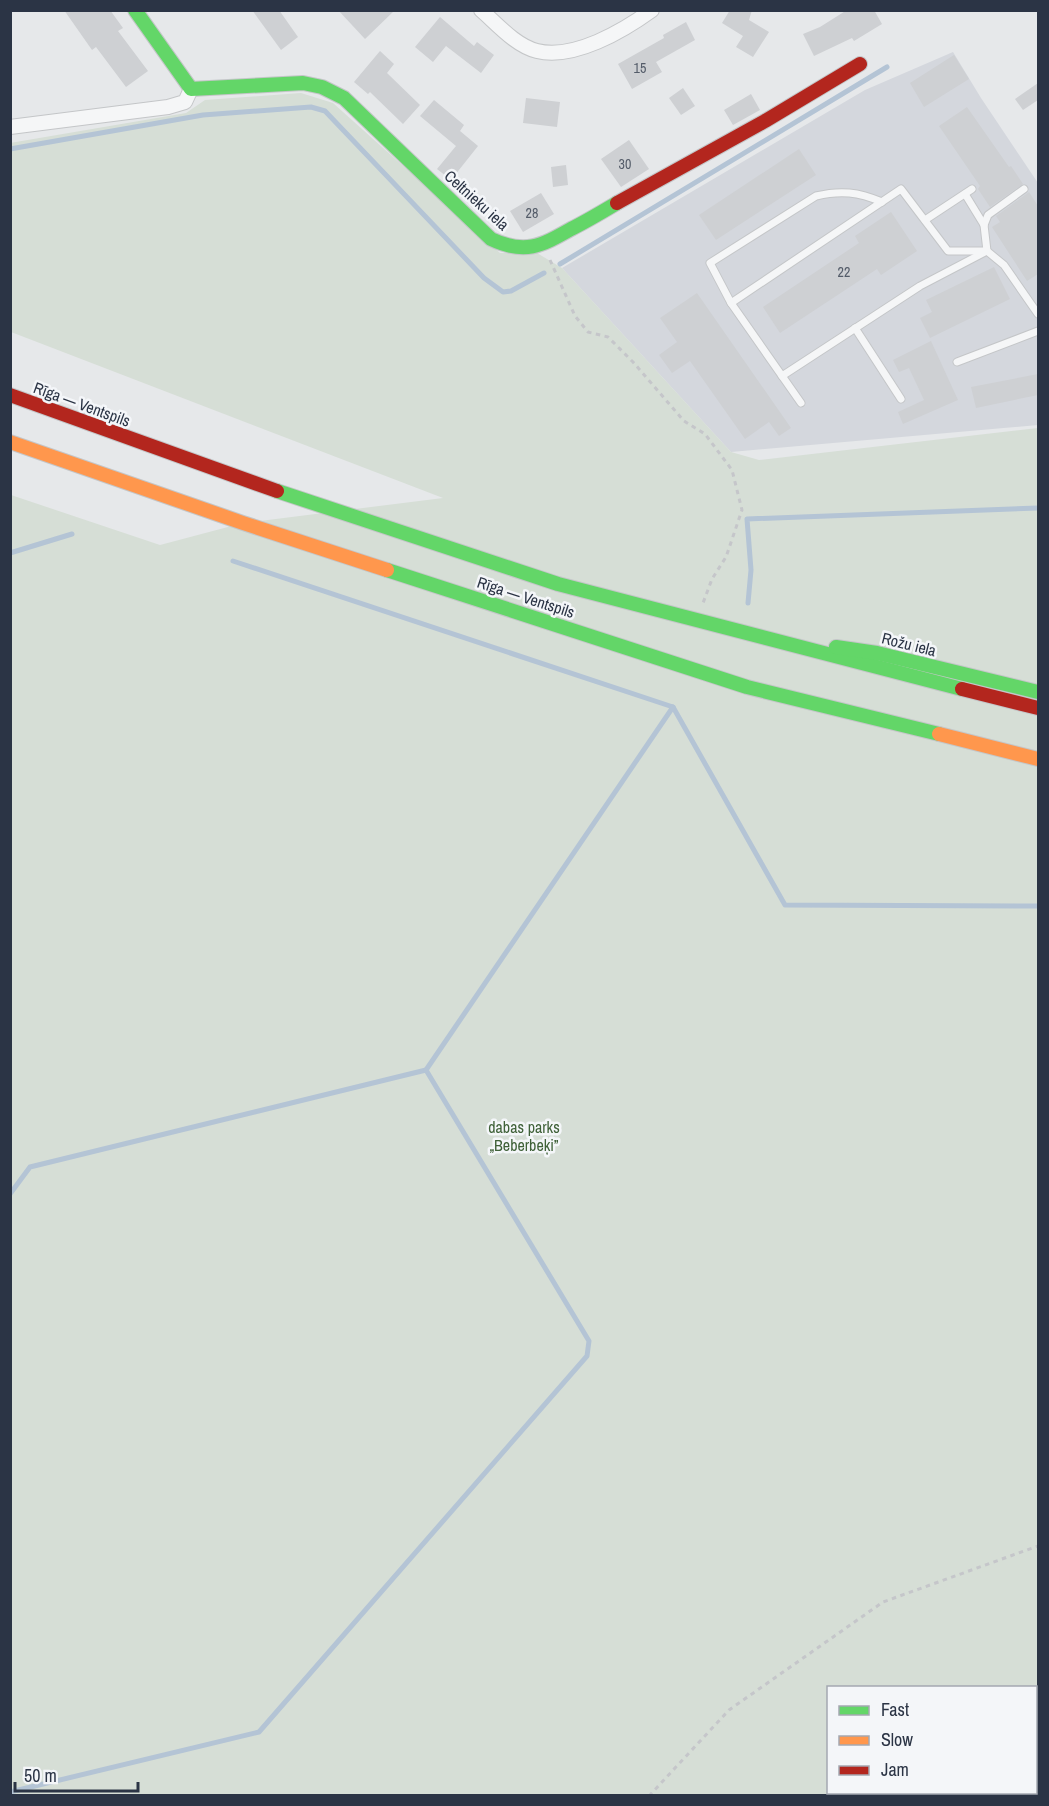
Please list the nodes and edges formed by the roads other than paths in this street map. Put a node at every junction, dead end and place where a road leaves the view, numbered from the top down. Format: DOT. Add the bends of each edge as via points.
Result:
graph roads {
  1 [pos="135,10"];
  2 [pos="481,10"];
  3 [pos="652,10"];
  4 [pos="860,64"];
  5 [pos="191,89"];
  6 [pos="10,127"];
  7 [pos="972,189"];
  8 [pos="1024,189"];
  9 [pos="965,194"];
  10 [pos="882,202"];
  11 [pos="925,220"];
  12 [pos="984,225"];
  13 [pos="987,251"];
  14 [pos="731,303"];
  15 [pos="1038,314"];
  16 [pos="855,328"];
  17 [pos="1038,331"];
  18 [pos="957,362"];
  19 [pos="782,376"];
  20 [pos="10,395"];
  21 [pos="901,399"];
  22 [pos="801,403"];
  23 [pos="10,442"];
  24 [pos="769,640"];
  25 [pos="1038,692"];
  26 [pos="1038,708"];
  27 [pos="1038,759"];
  1 -- 5 [label="main road"];
  2 -- 3 [label="street" via="536,51 554,52 575,50 599,41"];
  4 -- 5 [label="main road, Celtnieku iela" via="543,245 511,249 491,239 344,98 303,82"];
  5 -- 6 [label="street" via="185,102 168,107"];
  7 -- 9 [label="lane"];
  8 -- 12 [label="lane" via="988,215"];
  9 -- 11 [label="lane"];
  9 -- 12 [label="lane"];
  10 -- 11 [label="lane" via="901,189"];
  10 -- 14 [label="lane"];
  10 -- 14 [label="lane" via="866,195 836,191 816,195 710,263"];
  11 -- 13 [label="lane" via="948,251"];
  12 -- 13 [label="lane"];
  13 -- 15 [label="lane" via="1004,265"];
  13 -- 16 [label="lane" via="920,286"];
  14 -- 19 [label="lane"];
  16 -- 19 [label="lane"];
  16 -- 21 [label="lane"];
  17 -- 18 [label="lane"];
  19 -- 22 [label="lane"];
  20 -- 24 [label="main road, Rīga — Ventspils" via="311,503 558,584"];
  23 -- 27 [label="main road, Rīga — Ventspils" via="243,523 747,687"];
  24 -- 25 [label="main road, Rožu iela" via="877,653"];
  24 -- 26 [label="main road, Rīga — Ventspils"];
}
